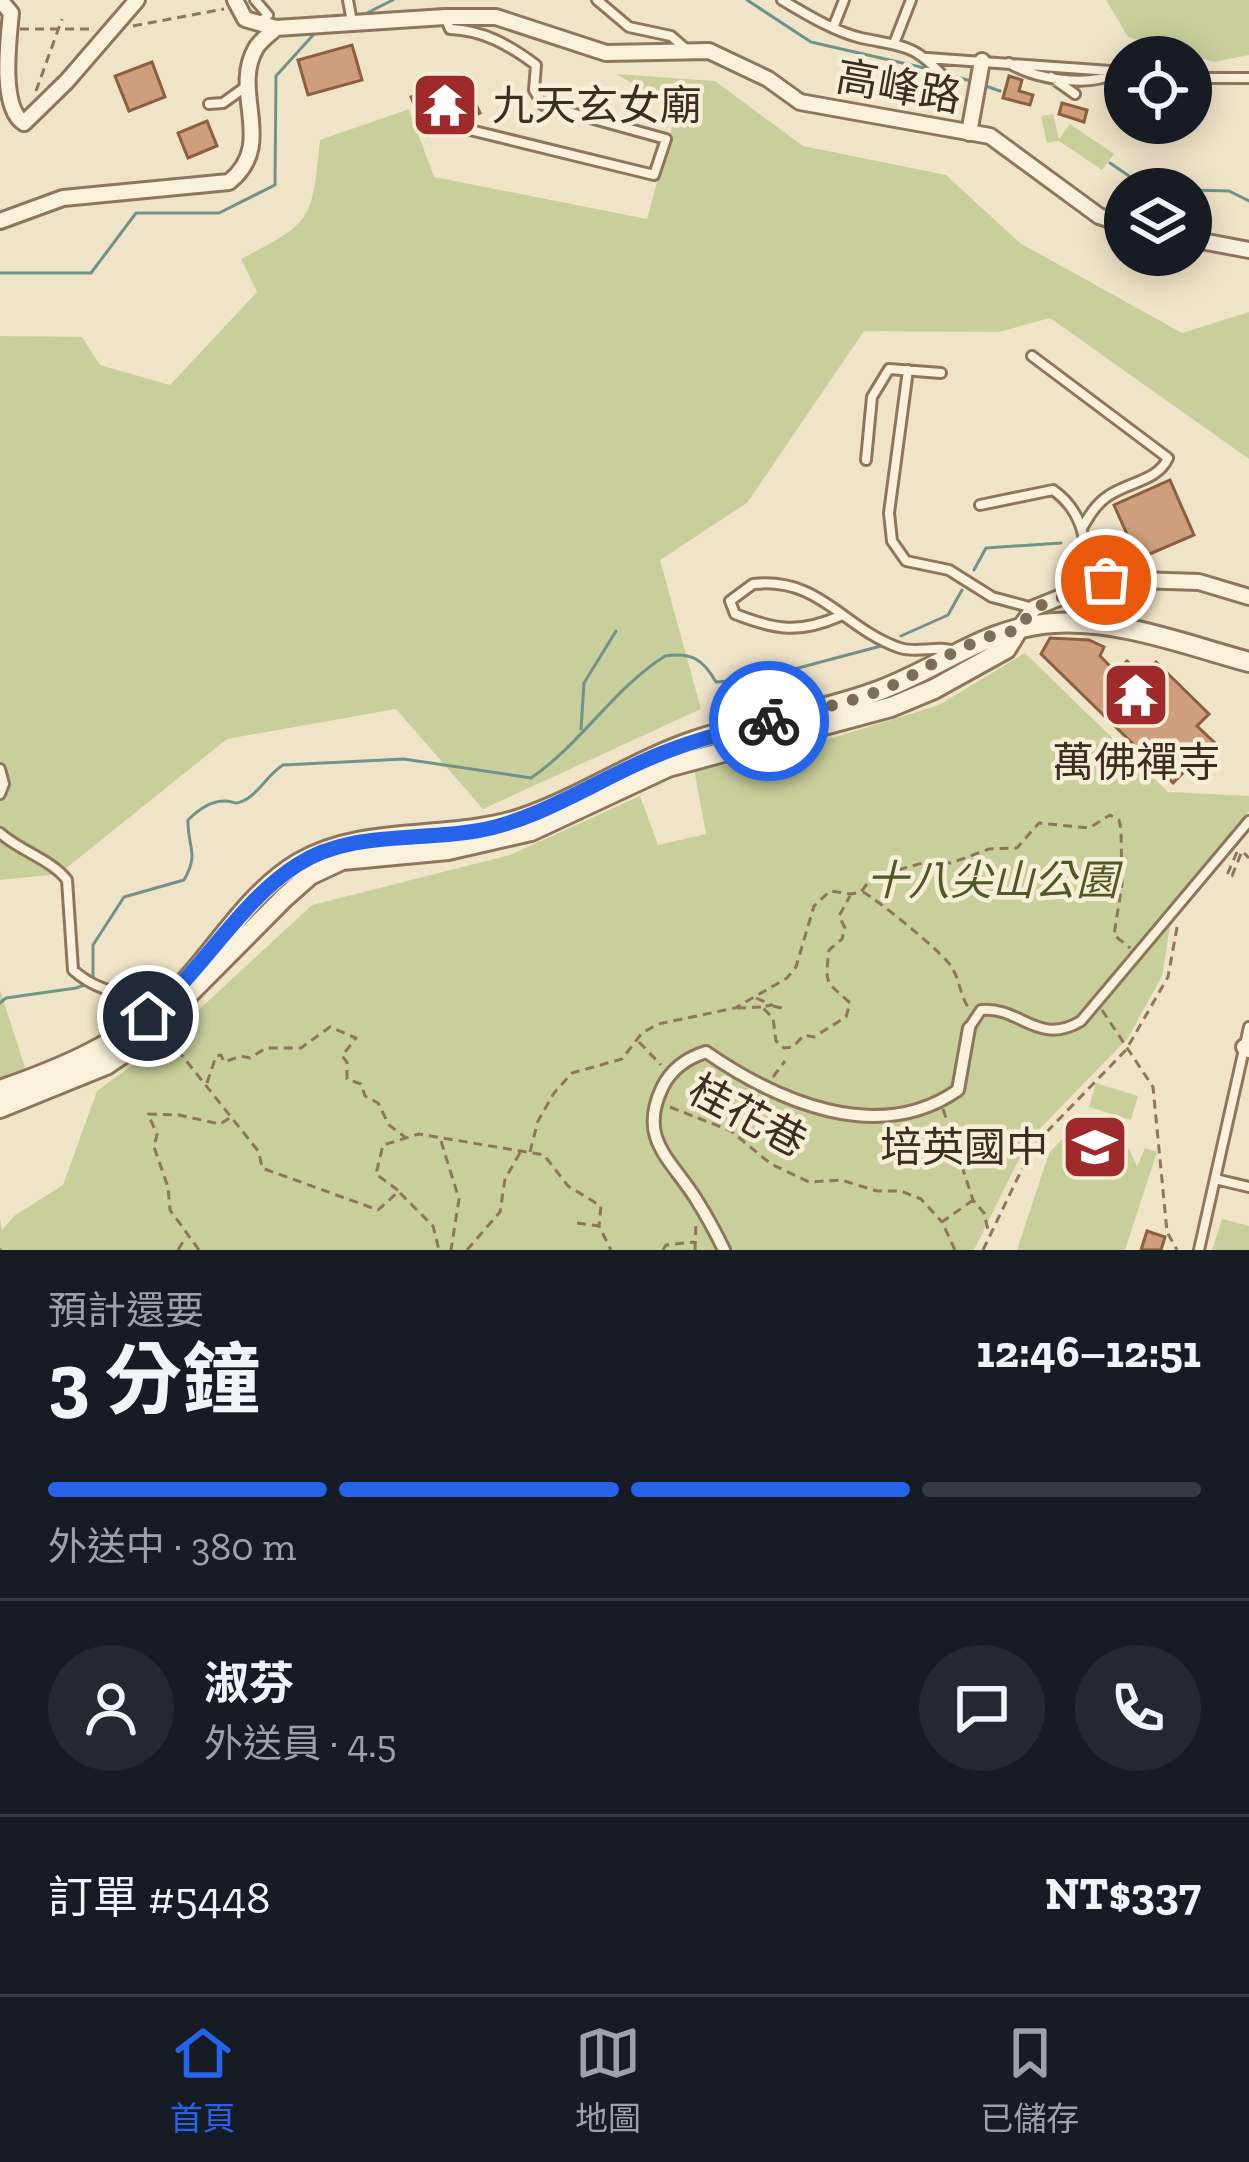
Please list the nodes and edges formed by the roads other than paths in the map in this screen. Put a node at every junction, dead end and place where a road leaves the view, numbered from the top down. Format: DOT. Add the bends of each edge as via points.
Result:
graph roads {
  1 [pos="0,0"];
  2 [pos="137,0"];
  3 [pos="235,0"];
  4 [pos="255,0"];
  5 [pos="348,0"];
  6 [pos="496,0"];
  7 [pos="597,0"];
  8 [pos="782,0"];
  9 [pos="844,0"];
  10 [pos="910,0"];
  11 [pos="445,17"];
  12 [pos="496,17"];
  13 [pos="352,23"];
  14 [pos="257,25"];
  15 [pos="276,28"];
  16 [pos="833,28"];
  17 [pos="895,41"];
  18 [pos="686,50"];
  19 [pos="927,58"];
  20 [pos="982,62"];
  21 [pos="1007,62"];
  22 [pos="1104,71"];
  23 [pos="1049,76"];
  24 [pos="945,78"];
  25 [pos="1212,78"];
  26 [pos="1249,78"];
  27 [pos="1104,79"];
  28 [pos="250,84"];
  29 [pos="1075,94"];
  30 [pos="209,104"];
  31 [pos="462,128"];
  32 [pos="969,133"];
  33 [pos="1104,218"];
  34 [pos="0,221"];
  35 [pos="1212,243"];
  36 [pos="1249,250"];
  37 [pos="1032,356"];
  38 [pos="908,370"];
  39 [pos="941,374"];
  40 [pos="866,460"];
  41 [pos="980,505"];
  42 [pos="1082,528"];
  43 [pos="1098,581"];
  44 [pos="1249,597"];
  45 [pos="1034,608"];
  46 [pos="840,616"];
  47 [pos="1111,624"];
  48 [pos="1017,631"];
  49 [pos="959,652"];
  50 [pos="1249,662"];
  51 [pos="0,769"];
  52 [pos="0,794"];
  53 [pos="1249,821"];
  54 [pos="0,833"];
  55 [pos="180,986"];
  56 [pos="973,1023"];
  57 [pos="1249,1027"];
  58 [pos="1246,1048"];
  59 [pos="0,1090"];
  60 [pos="0,1108"];
  61 [pos="1215,1179"];
  62 [pos="1249,1187"];
  63 [pos="724,1250"];
  64 [pos="1198,1250"];
  1 -- 2 [label="street" via="11,13 7,108 24,123"];
  3 -- 14 [label="street"];
  4 -- 14 [label="lane" via="268,15"];
  5 -- 13 [label="lane"];
  6 -- 12 [label="lane"];
  7 -- 18 [label="lane" via="629,27 671,36"];
  8 -- 16 [label="lane"];
  9 -- 16 [label="lane"];
  10 -- 17 [label="lane"];
  11 -- 12 [label="street, 高峰路"];
  11 -- 13 [label="street, 高峰路"];
  11 -- 31 [label="lane" via="450,29 473,30 536,64 533,90 543,105 666,139 654,175"];
  12 -- 18 [label="street, 高峰路" via="606,53"];
  13 -- 15 [label="street, 高峰路"];
  14 -- 15 [label="street, 高峰路"];
  15 -- 28 [label="street" via="256,48"];
  16 -- 17 [label="lane"];
  17 -- 19 [label="lane"];
  18 -- 32 [label="street, 高峰路" via="735,60 800,102"];
  19 -- 20 [label="lane"];
  19 -- 24 [label="lane"];
  20 -- 21 [label="lane"];
  20 -- 32 [label="street"];
  21 -- 22 [label="lane"];
  21 -- 23 [label="lane"];
  23 -- 27 [label="lane"];
  23 -- 29 [label="lane"];
  25 -- 26 [label="lane"];
  28 -- 30 [label="lane" via="223,104"];
  28 -- 34 [label="street" via="252,152 229,182 63,198"];
  32 -- 33 [label="street, 高峰路" via="990,136"];
  35 -- 36 [label="street"];
  37 -- 42 [label="lane" via="1168,458 1160,472 1108,495"];
  38 -- 39 [label="lane"];
  38 -- 40 [label="lane" via="889,369 872,397"];
  38 -- 45 [label="lane" via="892,541 906,561 949,570 992,597"];
  41 -- 42 [label="lane" via="1053,490 1072,503"];
  42 -- 43 [label="lane"];
  43 -- 44 [label="street" via="1199,582"];
  43 -- 45 [label="street"];
  43 -- 47 [label="lane"];
  45 -- 48 [label="street"];
  46 -- 46 [label="lane" via="815,592 765,583 730,601 735,614 787,629"];
  46 -- 49 [label="lane" via="904,650"];
  47 -- 48 [label="street"];
  47 -- 50 [label="street"];
  48 -- 49 [label="street"];
  48 -- 60 [label="street" via="1006,649 934,689 668,767 531,831 448,850 342,860 310,875 159,1027 106,1065"];
  49 -- 55 [label="street" via="875,692 696,740 481,831 316,854 268,888"];
  51 -- 52 [label="lane"];
  53 -- 56 [label="lane" via="1081,1021 1060,1031 995,1009 981,1010"];
  54 -- 55 [label="lane" via="67,880 73,970 83,980 111,994"];
  55 -- 59 [label="street" via="101,1050"];
  56 -- 63 [label="street" via="958,1090 941,1102 865,1118 750,1082 706,1052 669,1075 652,1117 658,1147"];
  57 -- 58 [label="lane"];
  58 -- 61 [label="lane"];
  61 -- 62 [label="lane"];
  61 -- 64 [label="lane"];
}
